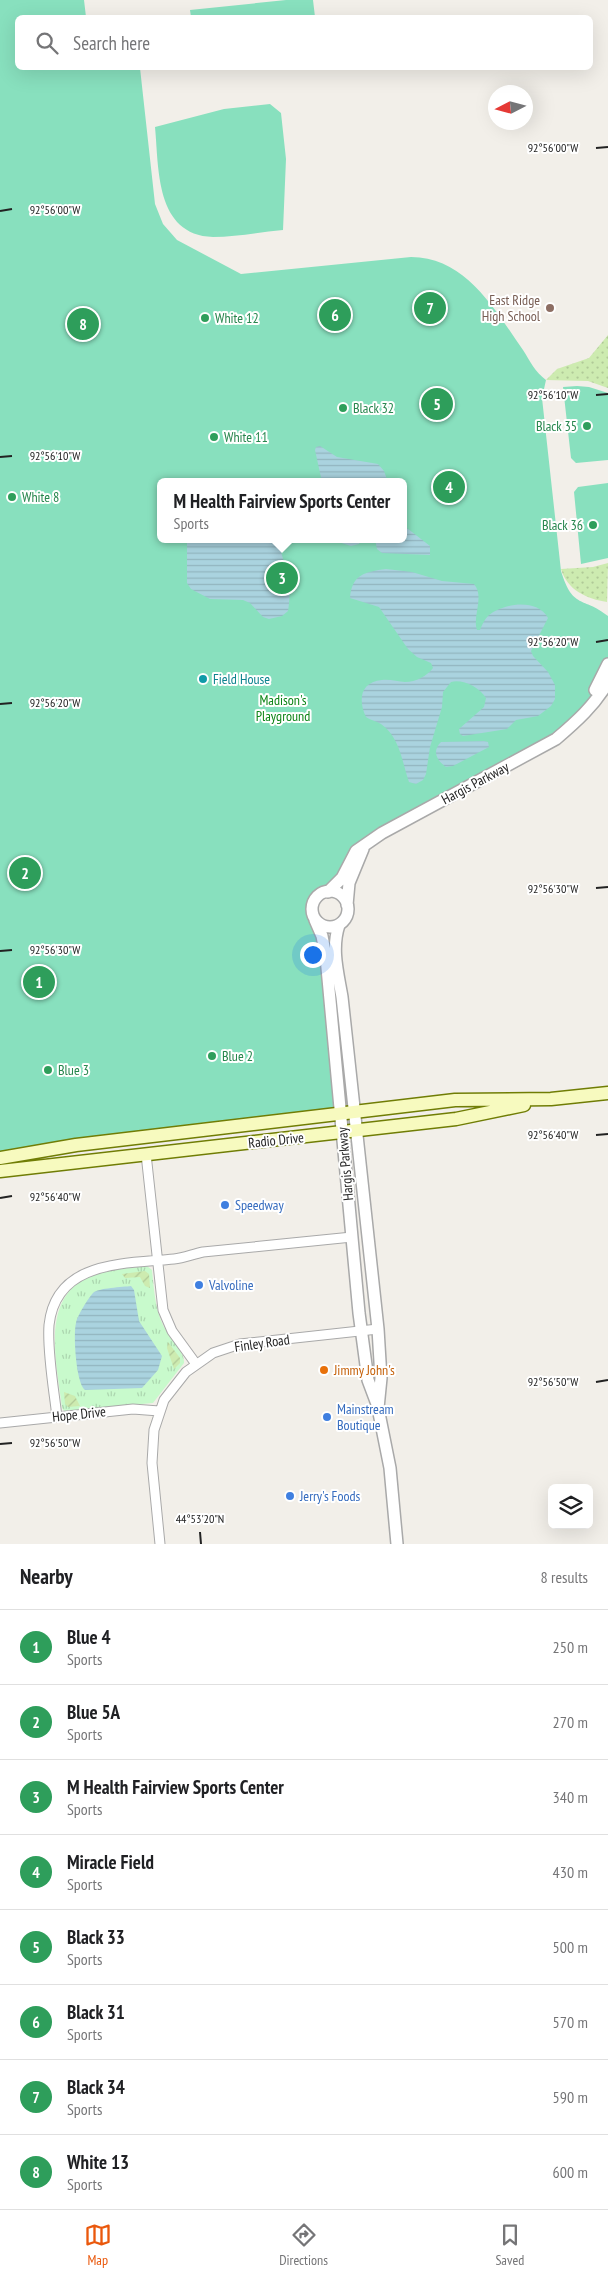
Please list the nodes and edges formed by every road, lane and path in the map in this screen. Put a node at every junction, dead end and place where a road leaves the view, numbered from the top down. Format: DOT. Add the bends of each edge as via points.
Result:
graph roads {
  1 [pos="608,664"];
  2 [pos="608,682"];
  3 [pos="583,714"];
  4 [pos="364,847"];
  5 [pos="328,892"];
  6 [pos="347,905"];
  7 [pos="315,920"];
  8 [pos="339,925"];
  9 [pos="608,1093"];
  10 [pos="551,1099"];
  11 [pos="354,1111"];
  12 [pos="340,1113"];
  13 [pos="356,1131"];
  14 [pos="341,1133"];
  15 [pos="146,1154"];
  16 [pos="0,1158"];
  17 [pos="0,1171"];
  18 [pos="352,1237"];
  19 [pos="157,1260"];
  20 [pos="378,1329"];
  21 [pos="362,1331"];
  22 [pos="196,1364"];
  23 [pos="378,1408"];
  24 [pos="159,1411"];
  25 [pos="57,1417"];
  26 [pos="0,1423"];
  27 [pos="160,1544"];
  28 [pos="397,1544"];
  1 -- 3 [label="street, Hargis Parkway"];
  2 -- 3 [label="street, Hargis Parkway"];
  3 -- 4 [label="street, Hargis Parkway" via="556,739 382,833"];
  4 -- 5 [label="street, Hargis Parkway" via="356,851 342,878"];
  4 -- 6 [label="street" via="350,883"];
  5 -- 6 [label="street" via="342,896"];
  5 -- 7 [label="street" via="313,903"];
  6 -- 8 [label="street" via="347,916"];
  7 -- 8 [label="street" via="329,928"];
  7 -- 12 [label="street, Hargis Parkway" via="326,957"];
  8 -- 11 [label="street, Hargis Parkway" via="334,950"];
  9 -- 10 [label="main road, Radio Drive"];
  10 -- 11 [label="main road, Radio Drive" via="455,1100"];
  10 -- 13 [label="main road, Radio Drive" via="456,1119"];
  11 -- 12 [label="main road, Radio Drive"];
  11 -- 13 [label="street, Hargis Parkway"];
  12 -- 14 [label="street, Hargis Parkway"];
  12 -- 16 [label="main road, Radio Drive" via="76,1145"];
  13 -- 14 [label="main road, Radio Drive"];
  13 -- 20 [label="street, Hargis Parkway"];
  14 -- 15 [label="main road, Radio Drive"];
  14 -- 18 [label="street, Hargis Parkway"];
  15 -- 17 [label="main road, Radio Drive"];
  15 -- 19 [label="street"];
  18 -- 19 [label="street" via="203,1252"];
  18 -- 21 [label="street, Hargis Parkway"];
  19 -- 22 [label="street" via="166,1319"];
  19 -- 25 [label="street" via="93,1269 75,1279 61,1294 52,1311 49,1328"];
  20 -- 21 [label="street, Finley Road"];
  20 -- 23 [label="street, Hargis Parkway" via="381,1378"];
  21 -- 22 [label="street, Finley Road" via="240,1344 213,1353"];
  21 -- 23 [label="street, Hargis Parkway" via="368,1380"];
  22 -- 24 [label="street, Finley Road" via="173,1386"];
  23 -- 28 [label="street, Hargis Parkway" via="390,1468"];
  24 -- 25 [label="street, Hope Drive" via="133,1409"];
  24 -- 27 [label="street, Finley Road" via="152,1446"];
  25 -- 26 [label="street, Hope Drive"];
}
